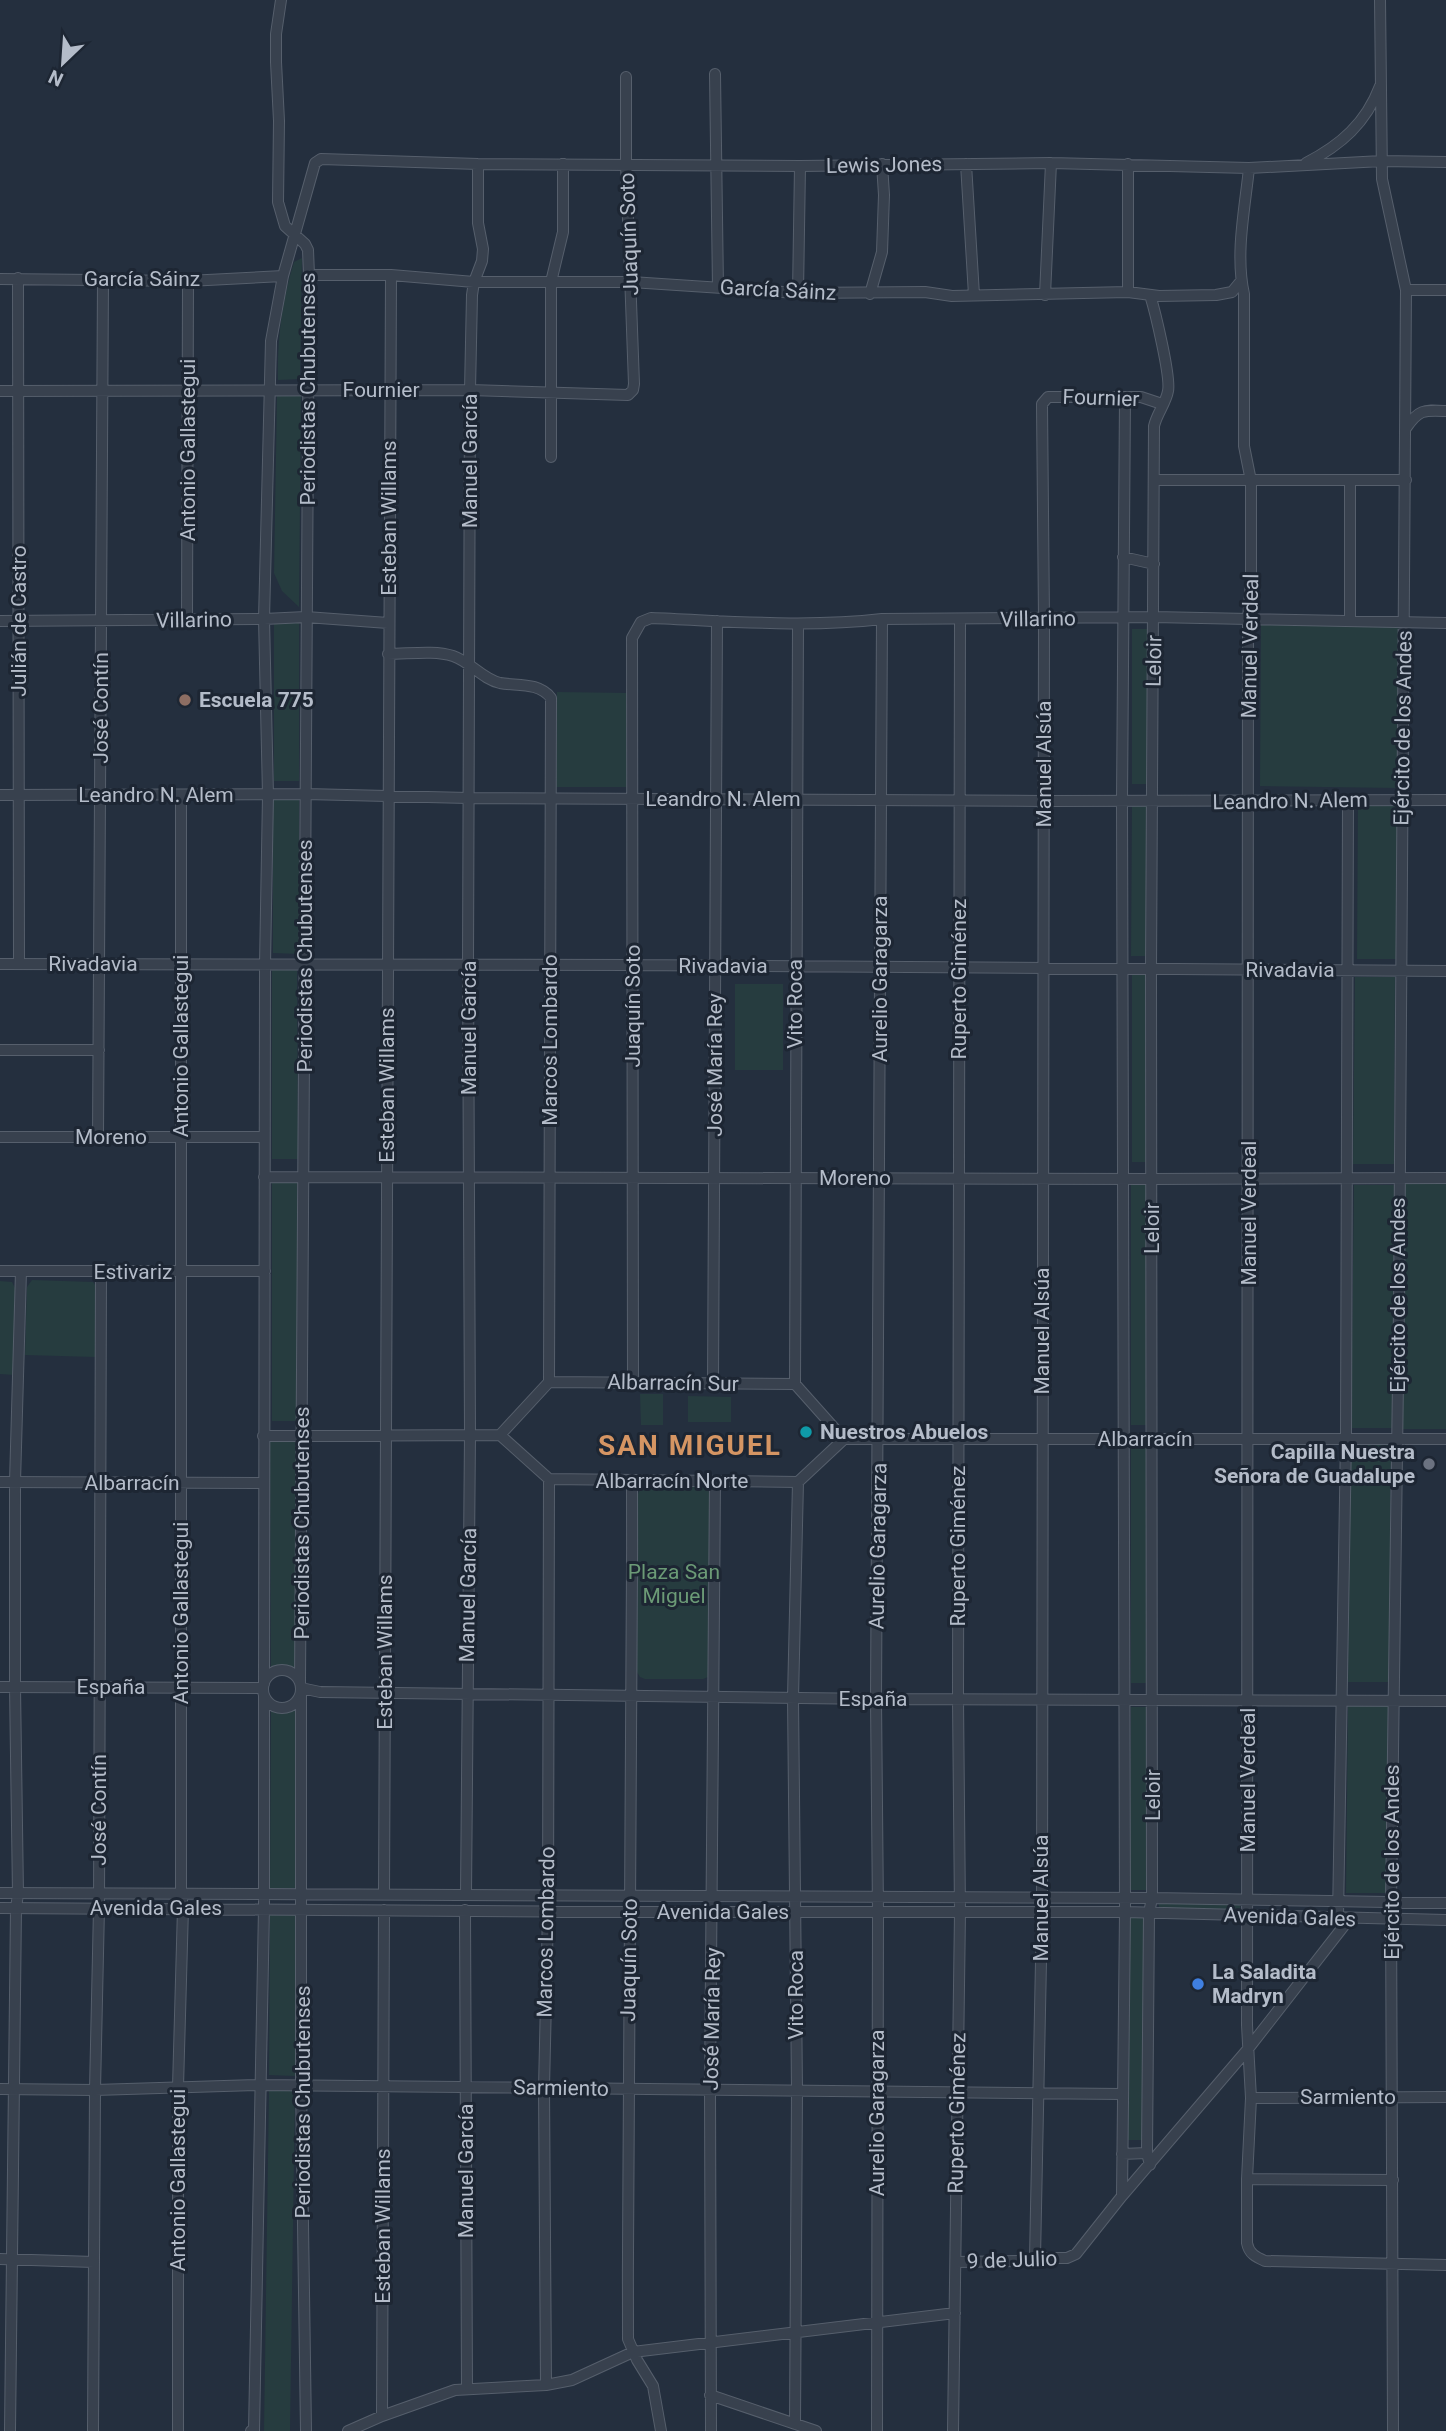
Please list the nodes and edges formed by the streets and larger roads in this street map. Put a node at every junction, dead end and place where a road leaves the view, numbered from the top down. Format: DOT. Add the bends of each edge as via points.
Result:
graph roads {
  1 [pos="281,0"];
  2 [pos="1380,0"];
  3 [pos="715,74"];
  4 [pos="626,77"];
  5 [pos="1382,80"];
  6 [pos="321,159"];
  7 [pos="1382,161"];
  8 [pos="1051,163"];
  9 [pos="1446,163"];
  10 [pos="478,164"];
  11 [pos="563,164"];
  12 [pos="626,164"];
  13 [pos="882,164"];
  14 [pos="966,164"];
  15 [pos="1128,164"];
  16 [pos="716,165"];
  17 [pos="1300,165"];
  18 [pos="800,166"];
  19 [pos="1249,168"];
  20 [pos="294,234"];
  21 [pos="309,275"];
  22 [pos="391,275"];
  23 [pos="283,276"];
  24 [pos="18,278"];
  25 [pos="0,279"];
  26 [pos="103,280"];
  27 [pos="188,281"];
  28 [pos="1241,281"];
  29 [pos="474,282"];
  30 [pos="551,282"];
  31 [pos="631,282"];
  32 [pos="718,288"];
  33 [pos="1406,290"];
  34 [pos="1446,290"];
  35 [pos="1128,292"];
  36 [pos="798,293"];
  37 [pos="870,294"];
  38 [pos="974,295"];
  39 [pos="1045,295"];
  40 [pos="1150,295"];
  41 [pos="188,389"];
  42 [pos="270,390"];
  43 [pos="308,390"];
  44 [pos="390,390"];
  45 [pos="470,390"];
  46 [pos="633,390"];
  47 [pos="0,391"];
  48 [pos="18,391"];
  49 [pos="101,391"];
  50 [pos="553,393"];
  51 [pos="1125,398"];
  52 [pos="1042,404"];
  53 [pos="1162,404"];
  54 [pos="1446,411"];
  55 [pos="1406,428"];
  56 [pos="551,457"];
  57 [pos="1350,480"];
  58 [pos="1406,480"];
  59 [pos="1154,481"];
  60 [pos="1251,481"];
  61 [pos="1124,557"];
  62 [pos="1154,564"];
  63 [pos="306,617"];
  64 [pos="1154,617"];
  65 [pos="1124,618"];
  66 [pos="187,619"];
  67 [pos="264,619"];
  68 [pos="883,619"];
  69 [pos="1044,619"];
  70 [pos="1248,619"];
  71 [pos="960,620"];
  72 [pos="1350,620"];
  73 [pos="0,621"];
  74 [pos="20,621"];
  75 [pos="717,621"];
  76 [pos="102,622"];
  77 [pos="388,623"];
  78 [pos="1405,623"];
  79 [pos="1446,623"];
  80 [pos="798,624"];
  81 [pos="636,630"];
  82 [pos="388,653"];
  83 [pos="469,664"];
  84 [pos="306,794"];
  85 [pos="0,795"];
  86 [pos="19,795"];
  87 [pos="101,795"];
  88 [pos="268,795"];
  89 [pos="181,796"];
  90 [pos="388,796"];
  91 [pos="468,798"];
  92 [pos="550,798"];
  93 [pos="633,799"];
  94 [pos="716,799"];
  95 [pos="797,800"];
  96 [pos="880,800"];
  97 [pos="1348,800"];
  98 [pos="1402,800"];
  99 [pos="1446,800"];
  100 [pos="960,801"];
  101 [pos="1122,801"];
  102 [pos="1153,801"];
  103 [pos="1044,802"];
  104 [pos="1248,802"];
  105 [pos="0,964"];
  106 [pos="19,964"];
  107 [pos="100,964"];
  108 [pos="181,964"];
  109 [pos="265,964"];
  110 [pos="304,964"];
  111 [pos="387,965"];
  112 [pos="468,965"];
  113 [pos="550,965"];
  114 [pos="633,965"];
  115 [pos="716,966"];
  116 [pos="796,967"];
  117 [pos="880,967"];
  118 [pos="959,968"];
  119 [pos="1043,968"];
  120 [pos="1123,969"];
  121 [pos="1151,969"];
  122 [pos="1249,970"];
  123 [pos="1347,970"];
  124 [pos="1400,971"];
  125 [pos="1446,971"];
  126 [pos="0,1050"];
  127 [pos="99,1050"];
  128 [pos="0,1136"];
  129 [pos="98,1137"];
  130 [pos="181,1137"];
  131 [pos="264,1137"];
  132 [pos="264,1177"];
  133 [pos="303,1177"];
  134 [pos="386,1177"];
  135 [pos="469,1177"];
  136 [pos="550,1177"];
  137 [pos="1346,1177"];
  138 [pos="1399,1177"];
  139 [pos="632,1178"];
  140 [pos="715,1178"];
  141 [pos="794,1178"];
  142 [pos="878,1178"];
  143 [pos="1250,1178"];
  144 [pos="1446,1178"];
  145 [pos="959,1179"];
  146 [pos="1043,1179"];
  147 [pos="1123,1179"];
  148 [pos="1152,1179"];
  149 [pos="0,1271"];
  150 [pos="21,1271"];
  151 [pos="182,1271"];
  152 [pos="265,1271"];
  153 [pos="101,1272"];
  154 [pos="550,1382"];
  155 [pos="633,1383"];
  156 [pos="713,1383"];
  157 [pos="795,1384"];
  158 [pos="386,1435"];
  159 [pos="470,1435"];
  160 [pos="500,1435"];
  161 [pos="263,1436"];
  162 [pos="302,1436"];
  163 [pos="879,1438"];
  164 [pos="958,1438"];
  165 [pos="1042,1438"];
  166 [pos="1346,1438"];
  167 [pos="845,1439"];
  168 [pos="1124,1439"];
  169 [pos="1152,1439"];
  170 [pos="1397,1439"];
  171 [pos="1446,1439"];
  172 [pos="1248,1440"];
  173 [pos="549,1479"];
  174 [pos="632,1481"];
  175 [pos="0,1482"];
  176 [pos="15,1482"];
  177 [pos="715,1482"];
  178 [pos="798,1482"];
  179 [pos="99,1483"];
  180 [pos="181,1483"];
  181 [pos="263,1483"];
  182 [pos="0,1687"];
  183 [pos="15,1687"];
  184 [pos="99,1687"];
  185 [pos="181,1687"];
  186 [pos="301,1687"];
  187 [pos="264,1689"];
  188 [pos="385,1692"];
  189 [pos="467,1692"];
  190 [pos="547,1693"];
  191 [pos="633,1695"];
  192 [pos="713,1696"];
  193 [pos="793,1698"];
  194 [pos="876,1699"];
  195 [pos="958,1699"];
  196 [pos="1041,1700"];
  197 [pos="1125,1700"];
  198 [pos="1153,1700"];
  199 [pos="1248,1700"];
  200 [pos="1340,1701"];
  201 [pos="1393,1701"];
  202 [pos="1446,1701"];
  203 [pos="181,1893"];
  204 [pos="0,1894"];
  205 [pos="18,1894"];
  206 [pos="99,1894"];
  207 [pos="303,1894"];
  208 [pos="264,1895"];
  209 [pos="384,1895"];
  210 [pos="466,1895"];
  211 [pos="547,1895"];
  212 [pos="714,1896"];
  213 [pos="795,1896"];
  214 [pos="630,1897"];
  215 [pos="877,1897"];
  216 [pos="959,1898"];
  217 [pos="1041,1898"];
  218 [pos="1125,1898"];
  219 [pos="1152,1898"];
  220 [pos="1248,1900"];
  221 [pos="1339,1901"];
  222 [pos="1391,1901"];
  223 [pos="1446,1903"];
  224 [pos="0,1908"];
  225 [pos="16,1908"];
  226 [pos="99,1908"];
  227 [pos="183,1908"];
  228 [pos="264,1908"];
  229 [pos="302,1909"];
  230 [pos="384,1910"];
  231 [pos="465,1910"];
  232 [pos="548,1911"];
  233 [pos="796,1911"];
  234 [pos="630,1912"];
  235 [pos="713,1912"];
  236 [pos="878,1912"];
  237 [pos="960,1912"];
  238 [pos="1042,1912"];
  239 [pos="1125,1912"];
  240 [pos="1149,1913"];
  241 [pos="1247,1915"];
  242 [pos="1344,1918"];
  243 [pos="1391,1920"];
  244 [pos="1446,1920"];
  245 [pos="1248,2049"];
  246 [pos="259,2085"];
  247 [pos="301,2085"];
  248 [pos="383,2086"];
  249 [pos="178,2087"];
  250 [pos="465,2087"];
  251 [pos="544,2088"];
  252 [pos="0,2089"];
  253 [pos="13,2089"];
  254 [pos="627,2089"];
  255 [pos="95,2090"];
  256 [pos="710,2090"];
  257 [pos="797,2090"];
  258 [pos="876,2090"];
  259 [pos="957,2092"];
  260 [pos="1038,2093"];
  261 [pos="1122,2094"];
  262 [pos="1393,2097"];
  263 [pos="1446,2097"];
  264 [pos="1251,2098"];
  265 [pos="1147,2152"];
  266 [pos="1122,2154"];
  267 [pos="1150,2165"];
  268 [pos="1247,2179"];
  269 [pos="1393,2180"];
  270 [pos="1122,2196"];
  271 [pos="1034,2258"];
  272 [pos="5,2260"];
  273 [pos="94,2262"];
  274 [pos="956,2262"];
  275 [pos="1391,2265"];
  276 [pos="1446,2265"];
  277 [pos="955,2313"];
  278 [pos="876,2322"];
  279 [pos="795,2332"];
  280 [pos="710,2342"];
  281 [pos="633,2352"];
  282 [pos="546,2385"];
  283 [pos="467,2389"];
  284 [pos="710,2395"];
  285 [pos="382,2416"];
  286 [pos="796,2424"];
  287 [pos="10,2431"];
  288 [pos="93,2431"];
  289 [pos="178,2431"];
  290 [pos="253,2431"];
  291 [pos="306,2431"];
  292 [pos="348,2431"];
  293 [pos="661,2431"];
  294 [pos="710,2431"];
  295 [pos="816,2431"];
  296 [pos="877,2431"];
  297 [pos="953,2431"];
  298 [pos="1393,2431"];
  1 -- 20 [label="street, Periodistas Chubutenses" via="276,48 278,202 285,226"];
  2 -- 5 [label="street, Ejército de los Andes"];
  3 -- 16 [label="street"];
  4 -- 12 [label="street, Juaquín Soto"];
  5 -- 7 [label="street, Ejército de los Andes"];
  5 -- 17 [label="street" via="1372,106 1348,137"];
  6 -- 10 [label="street, Lewis Jones"];
  6 -- 20 [label="street, Periodistas Chubutenses" via="311,173"];
  7 -- 9 [label="street, Lewis Jones"];
  7 -- 17 [label="street, Lewis Jones"];
  7 -- 33 [label="street, Ejército de los Andes"];
  8 -- 14 [label="street, Lewis Jones"];
  8 -- 15 [label="street, Lewis Jones"];
  8 -- 39 [label="street"];
  10 -- 11 [label="street, Lewis Jones"];
  10 -- 29 [label="street, Manuel García" via="483,249"];
  11 -- 12 [label="street, Lewis Jones"];
  11 -- 30 [label="street" via="563,232"];
  12 -- 16 [label="street, Lewis Jones"];
  12 -- 31 [label="street, Juaquín Soto"];
  13 -- 14 [label="street, Lewis Jones"];
  13 -- 18 [label="street, Lewis Jones"];
  13 -- 37 [label="street" via="882,252"];
  14 -- 38 [label="street"];
  15 -- 19 [label="street, Lewis Jones"];
  15 -- 35 [label="street"];
  16 -- 18 [label="street, Lewis Jones"];
  16 -- 32 [label="street"];
  17 -- 19 [label="street, Lewis Jones"];
  18 -- 36 [label="street"];
  19 -- 28 [label="street, Manuel Verdeal"];
  20 -- 21 [label="street, Periodistas Chubutenses" via="308,250"];
  20 -- 23 [label="street, Periodistas Chubutenses"];
  21 -- 22 [label="street, García Sáinz"];
  21 -- 43 [label="street, Periodistas Chubutenses"];
  22 -- 29 [label="street, García Sáinz"];
  22 -- 44 [label="street, Esteban Willams"];
  23 -- 27 [label="street, García Sáinz"];
  23 -- 42 [label="street, Periodistas Chubutenses" via="271,341"];
  24 -- 25 [label="street, García Sáinz"];
  24 -- 26 [label="street, García Sáinz"];
  24 -- 48 [label="street, Julián de Castro"];
  26 -- 27 [label="street, García Sáinz"];
  26 -- 49 [label="street, José Contín"];
  27 -- 41 [label="street, Antonio Gallastegui"];
  28 -- 40 [label="street, García Sáinz" via="1227,294"];
  28 -- 60 [label="street, Manuel Verdeal" via="1244,446"];
  29 -- 30 [label="street, García Sáinz"];
  29 -- 45 [label="street, Manuel García"];
  30 -- 31 [label="street, García Sáinz"];
  30 -- 50 [label="street"];
  31 -- 32 [label="street, García Sáinz"];
  31 -- 46 [label="street, Juaquín Soto"];
  32 -- 36 [label="street, García Sáinz"];
  33 -- 34 [label="street"];
  33 -- 55 [label="street, Ejército de los Andes"];
  35 -- 39 [label="street, García Sáinz"];
  35 -- 40 [label="street, García Sáinz"];
  36 -- 37 [label="street, García Sáinz"];
  37 -- 38 [label="street, García Sáinz"];
  38 -- 39 [label="street, García Sáinz"];
  40 -- 53 [label="street, Leloir" via="1169,390"];
  41 -- 42 [label="street, Fournier"];
  41 -- 49 [label="street, Fournier"];
  41 -- 66 [label="street, Antonio Gallastegui"];
  42 -- 43 [label="street, Fournier"];
  42 -- 67 [label="street, Periodistas Chubutenses"];
  43 -- 44 [label="street, Fournier"];
  43 -- 63 [label="street, Periodistas Chubutenses"];
  44 -- 45 [label="street, Fournier"];
  44 -- 77 [label="street, Esteban Willams"];
  45 -- 50 [label="street, Fournier"];
  45 -- 83 [label="street, Manuel García"];
  46 -- 50 [label="street, Fournier" via="621,396"];
  47 -- 48 [label="street, Fournier"];
  48 -- 49 [label="street, Fournier"];
  48 -- 74 [label="street, Julián de Castro"];
  49 -- 76 [label="street, José Contín"];
  50 -- 56 [label="street"];
  51 -- 52 [label="street, Fournier" via="1048,397"];
  51 -- 53 [label="street, Fournier" via="1141,397"];
  51 -- 61 [label="street, Leloir"];
  52 -- 69 [label="street, Manuel Alsúa"];
  53 -- 59 [label="street, Leloir" via="1154,426"];
  54 -- 55 [label="street" via="1417,413"];
  55 -- 58 [label="street, Ejército de los Andes"];
  57 -- 58 [label="street"];
  57 -- 60 [label="street"];
  57 -- 72 [label="street"];
  58 -- 78 [label="street, Ejército de los Andes"];
  59 -- 60 [label="street"];
  59 -- 62 [label="street, Leloir"];
  60 -- 70 [label="street, Manuel Verdeal"];
  61 -- 62 [label="street"];
  61 -- 65 [label="street, Leloir"];
  62 -- 64 [label="street, Leloir"];
  63 -- 67 [label="street, Villarino"];
  63 -- 77 [label="street, Villarino"];
  63 -- 84 [label="street, Periodistas Chubutenses"];
  64 -- 65 [label="street, Villarino"];
  64 -- 70 [label="street, Villarino"];
  64 -- 102 [label="street, Leloir"];
  65 -- 69 [label="street, Villarino"];
  65 -- 101 [label="street, Leloir"];
  66 -- 67 [label="street, Villarino"];
  66 -- 76 [label="street, Villarino"];
  67 -- 88 [label="street, Periodistas Chubutenses"];
  68 -- 71 [label="street, Villarino"];
  68 -- 80 [label="street, Villarino"];
  68 -- 96 [label="street, Aurelio Garagarza"];
  69 -- 71 [label="street, Villarino"];
  69 -- 103 [label="street, Manuel Alsúa"];
  70 -- 72 [label="street, Villarino"];
  70 -- 104 [label="street, Manuel Verdeal"];
  71 -- 100 [label="street, Ruperto Giménez"];
  72 -- 78 [label="street, Villarino"];
  73 -- 74 [label="street, Villarino"];
  74 -- 76 [label="street, Villarino"];
  74 -- 86 [label="street, Julián de Castro"];
  75 -- 80 [label="street, Villarino"];
  75 -- 81 [label="street, Villarino" via="651,618"];
  75 -- 94 [label="street, José María Rey"];
  76 -- 87 [label="street, José Contín"];
  77 -- 82 [label="street, Esteban Willams"];
  78 -- 79 [label="street, Villarino"];
  78 -- 98 [label="street, Ejército de los Andes"];
  80 -- 95 [label="street, Vito Roca"];
  81 -- 93 [label="street, Juaquín Soto" via="632,638"];
  82 -- 83 [label="street" via="442,654"];
  82 -- 90 [label="street, Esteban Willams"];
  83 -- 91 [label="street, Manuel García"];
  83 -- 92 [label="street, Marcos Lombardo" via="490,680 537,687 551,698"];
  84 -- 88 [label="street, Leandro N. Alem"];
  84 -- 90 [label="street, Leandro N. Alem"];
  84 -- 110 [label="street, Periodistas Chubutenses"];
  85 -- 86 [label="street, Leandro N. Alem"];
  86 -- 87 [label="street, Leandro N. Alem"];
  86 -- 106 [label="street, Julián de Castro"];
  87 -- 89 [label="street, Leandro N. Alem"];
  87 -- 107 [label="street, José Contín"];
  88 -- 89 [label="street, Leandro N. Alem"];
  88 -- 109 [label="street, Periodistas Chubutenses"];
  89 -- 108 [label="street, Antonio Gallastegui"];
  90 -- 91 [label="street, Leandro N. Alem"];
  90 -- 111 [label="street, Esteban Willams"];
  91 -- 92 [label="street, Leandro N. Alem"];
  91 -- 112 [label="street, Manuel García"];
  92 -- 93 [label="street, Leandro N. Alem"];
  92 -- 113 [label="street, Marcos Lombardo"];
  93 -- 94 [label="street, Leandro N. Alem"];
  93 -- 114 [label="street, Juaquín Soto"];
  94 -- 95 [label="street, Leandro N. Alem"];
  94 -- 115 [label="street, José María Rey"];
  95 -- 96 [label="street, Leandro N. Alem"];
  95 -- 116 [label="street, Vito Roca"];
  96 -- 100 [label="street, Leandro N. Alem"];
  96 -- 117 [label="street, Aurelio Garagarza"];
  97 -- 98 [label="street, Leandro N. Alem"];
  97 -- 104 [label="street, Leandro N. Alem"];
  97 -- 123 [label="street"];
  98 -- 99 [label="street, Leandro N. Alem"];
  98 -- 124 [label="street, Ejército de los Andes"];
  100 -- 103 [label="street, Leandro N. Alem"];
  100 -- 118 [label="street, Ruperto Giménez"];
  101 -- 102 [label="street, Leandro N. Alem"];
  101 -- 103 [label="street, Leandro N. Alem"];
  101 -- 120 [label="street, Leloir"];
  102 -- 104 [label="street, Leandro N. Alem"];
  102 -- 121 [label="street, Leloir"];
  103 -- 119 [label="street, Manuel Alsúa"];
  104 -- 122 [label="street, Manuel Verdeal"];
  105 -- 106 [label="street, Rivadavia"];
  106 -- 107 [label="street, Rivadavia"];
  107 -- 108 [label="street, Rivadavia"];
  107 -- 127 [label="street, José Contín"];
  108 -- 109 [label="street, Rivadavia"];
  108 -- 130 [label="street, Antonio Gallastegui"];
  109 -- 110 [label="street, Rivadavia"];
  109 -- 131 [label="street, Periodistas Chubutenses"];
  110 -- 111 [label="street, Rivadavia"];
  110 -- 133 [label="street, Periodistas Chubutenses"];
  111 -- 112 [label="street, Rivadavia"];
  111 -- 134 [label="street, Esteban Willams"];
  112 -- 113 [label="street, Rivadavia"];
  112 -- 135 [label="street, Manuel García"];
  113 -- 114 [label="street, Rivadavia"];
  113 -- 136 [label="street, Marcos Lombardo"];
  114 -- 115 [label="street, Rivadavia"];
  114 -- 139 [label="street, Juaquín Soto"];
  115 -- 116 [label="street, Rivadavia"];
  115 -- 140 [label="street, José María Rey"];
  116 -- 117 [label="street, Rivadavia"];
  116 -- 141 [label="street, Vito Roca"];
  117 -- 118 [label="street, Rivadavia"];
  117 -- 142 [label="street, Aurelio Garagarza"];
  118 -- 119 [label="street, Rivadavia"];
  118 -- 145 [label="street, Ruperto Giménez"];
  119 -- 120 [label="street, Rivadavia"];
  119 -- 146 [label="street, Manuel Alsúa"];
  120 -- 121 [label="street, Rivadavia"];
  120 -- 147 [label="street, Leloir"];
  121 -- 122 [label="street, Rivadavia"];
  121 -- 148 [label="street, Leloir"];
  122 -- 123 [label="street, Rivadavia"];
  122 -- 143 [label="street, Manuel Verdeal"];
  123 -- 124 [label="street, Rivadavia"];
  123 -- 137 [label="street"];
  124 -- 125 [label="street, Rivadavia"];
  124 -- 138 [label="street, Ejército de los Andes"];
  126 -- 127 [label="street"];
  127 -- 129 [label="street, José Contín"];
  128 -- 129 [label="street, Moreno"];
  129 -- 130 [label="street, Moreno"];
  130 -- 131 [label="street, Moreno"];
  130 -- 151 [label="street, Antonio Gallastegui"];
  131 -- 132 [label="street, Periodistas Chubutenses"];
  132 -- 133 [label="street, Moreno"];
  132 -- 152 [label="street, Periodistas Chubutenses"];
  133 -- 134 [label="street, Moreno"];
  133 -- 162 [label="street, Periodistas Chubutenses"];
  134 -- 135 [label="street, Moreno"];
  134 -- 158 [label="street, Esteban Willams"];
  135 -- 136 [label="street, Moreno"];
  135 -- 159 [label="street, Manuel García"];
  136 -- 139 [label="street, Moreno"];
  136 -- 154 [label="street, Marcos Lombardo"];
  137 -- 138 [label="street, Moreno"];
  137 -- 143 [label="street, Moreno"];
  137 -- 166 [label="street"];
  138 -- 144 [label="street, Moreno"];
  138 -- 170 [label="street, Ejército de los Andes"];
  139 -- 140 [label="street, Moreno"];
  139 -- 155 [label="street, Juaquín Soto"];
  140 -- 141 [label="street, Moreno"];
  140 -- 156 [label="street, José María Rey"];
  141 -- 142 [label="street, Moreno"];
  141 -- 157 [label="street, Vito Roca"];
  142 -- 145 [label="street, Moreno"];
  142 -- 163 [label="street, Aurelio Garagarza"];
  143 -- 148 [label="street, Moreno"];
  143 -- 172 [label="street, Manuel Verdeal"];
  145 -- 146 [label="street, Moreno"];
  145 -- 164 [label="street, Ruperto Giménez"];
  146 -- 147 [label="street, Moreno"];
  146 -- 165 [label="street, Manuel Alsúa"];
  147 -- 148 [label="street, Moreno"];
  147 -- 168 [label="street, Leloir"];
  148 -- 169 [label="street, Leloir"];
  149 -- 150 [label="street, Estivariz"];
  150 -- 153 [label="street, Estivariz"];
  150 -- 176 [label="street"];
  151 -- 152 [label="street, Estivariz"];
  151 -- 153 [label="street, Estivariz"];
  151 -- 180 [label="street, Antonio Gallastegui"];
  152 -- 161 [label="street, Periodistas Chubutenses"];
  153 -- 179 [label="street, José Contín"];
  154 -- 155 [label="street, Albarracín Sur"];
  154 -- 160 [label="street"];
  155 -- 156 [label="street, Albarracín Sur"];
  156 -- 157 [label="street, Albarracín Sur"];
  157 -- 167 [label="street"];
  158 -- 159 [label="street"];
  158 -- 162 [label="street"];
  158 -- 188 [label="street, Esteban Willams"];
  159 -- 160 [label="street"];
  159 -- 189 [label="street, Manuel García"];
  160 -- 173 [label="street"];
  161 -- 162 [label="street"];
  161 -- 181 [label="street, Periodistas Chubutenses"];
  162 -- 186 [label="street, Periodistas Chubutenses"];
  163 -- 164 [label="street, Albarracín"];
  163 -- 167 [label="street, Albarracín"];
  163 -- 194 [label="street, Aurelio Garagarza"];
  164 -- 165 [label="street, Albarracín"];
  164 -- 195 [label="street, Ruperto Giménez"];
  165 -- 168 [label="street, Albarracín"];
  165 -- 196 [label="street, Manuel Alsúa"];
  166 -- 170 [label="street, Albarracín"];
  166 -- 172 [label="street, Albarracín"];
  166 -- 200 [label="street"];
  167 -- 178 [label="street"];
  168 -- 169 [label="street, Albarracín"];
  168 -- 197 [label="street, Leloir"];
  169 -- 172 [label="street, Albarracín"];
  169 -- 198 [label="street, Leloir"];
  170 -- 171 [label="street, Albarracín"];
  170 -- 201 [label="street, Ejército de los Andes"];
  172 -- 199 [label="street, Manuel Verdeal"];
  173 -- 174 [label="street, Albarracín Norte"];
  173 -- 190 [label="street, Marcos Lombardo"];
  174 -- 177 [label="street, Albarracín Norte"];
  174 -- 191 [label="street, Juaquín Soto"];
  175 -- 176 [label="street, Albarracín"];
  176 -- 179 [label="street, Albarracín"];
  176 -- 183 [label="street"];
  177 -- 178 [label="street, Albarracín Norte"];
  177 -- 192 [label="street, José María Rey"];
  178 -- 193 [label="street, Vito Roca"];
  179 -- 180 [label="street, Albarracín"];
  179 -- 184 [label="street, José Contín"];
  180 -- 181 [label="street, Albarracín"];
  180 -- 185 [label="street, Antonio Gallastegui"];
  181 -- 187 [label="street, Periodistas Chubutenses"];
  182 -- 183 [label="street, España"];
  183 -- 184 [label="street, España"];
  183 -- 205 [label="street"];
  184 -- 185 [label="street, España"];
  184 -- 206 [label="street, José Contín"];
  185 -- 187 [label="street, España"];
  185 -- 203 [label="street, Antonio Gallastegui"];
  186 -- 187 [label="street" via="293,1674 282,1670 271,1674"];
  186 -- 187 [label="street" via="296,1701 285,1708 273,1706"];
  186 -- 188 [label="street, España" via="320,1692"];
  186 -- 207 [label="street, Periodistas Chubutenses"];
  187 -- 208 [label="street, Periodistas Chubutenses"];
  188 -- 189 [label="street, España"];
  188 -- 209 [label="street, Esteban Willams"];
  189 -- 190 [label="street, España"];
  189 -- 210 [label="street, Manuel García"];
  190 -- 191 [label="street, España"];
  190 -- 211 [label="street, Marcos Lombardo"];
  191 -- 192 [label="street, España"];
  191 -- 214 [label="street, Juaquín Soto"];
  192 -- 193 [label="street, España"];
  192 -- 212 [label="street, José María Rey"];
  193 -- 194 [label="street, España"];
  193 -- 213 [label="street, Vito Roca"];
  194 -- 195 [label="street, España"];
  194 -- 215 [label="street, Aurelio Garagarza"];
  195 -- 196 [label="street, España"];
  195 -- 216 [label="street, Ruperto Giménez"];
  196 -- 197 [label="street, España"];
  196 -- 217 [label="street, Manuel Alsúa"];
  197 -- 198 [label="street, España"];
  197 -- 218 [label="street, Leloir"];
  198 -- 199 [label="street, España"];
  198 -- 219 [label="street, Leloir"];
  199 -- 200 [label="street, España"];
  199 -- 220 [label="street, Manuel Verdeal"];
  200 -- 201 [label="street, España"];
  200 -- 221 [label="street"];
  201 -- 202 [label="street, España"];
  201 -- 222 [label="street, Ejército de los Andes"];
  203 -- 206 [label="street, Avenida Gales"];
  203 -- 208 [label="street, Avenida Gales"];
  203 -- 227 [label="street, Antonio Gallastegui"];
  204 -- 205 [label="street, Avenida Gales"];
  205 -- 206 [label="street, Avenida Gales"];
  205 -- 225 [label="street"];
  206 -- 226 [label="street, José Contín"];
  207 -- 208 [label="street, Avenida Gales"];
  207 -- 209 [label="street, Avenida Gales"];
  207 -- 229 [label="street, Periodistas Chubutenses"];
  208 -- 228 [label="street, Periodistas Chubutenses"];
  209 -- 210 [label="street, Avenida Gales"];
  210 -- 211 [label="street, Avenida Gales"];
  211 -- 214 [label="street, Avenida Gales"];
  211 -- 232 [label="street, Marcos Lombardo"];
  212 -- 213 [label="street, Avenida Gales"];
  212 -- 214 [label="street, Avenida Gales"];
  212 -- 235 [label="street, José María Rey"];
  213 -- 215 [label="street, Avenida Gales"];
  213 -- 233 [label="street, Vito Roca"];
  214 -- 234 [label="street, Juaquín Soto"];
  215 -- 216 [label="street, Avenida Gales"];
  215 -- 236 [label="street, Aurelio Garagarza"];
  216 -- 217 [label="street, Avenida Gales"];
  216 -- 237 [label="street, Ruperto Giménez"];
  217 -- 218 [label="street, Avenida Gales"];
  217 -- 238 [label="street, Manuel Alsúa"];
  218 -- 219 [label="street, Avenida Gales"];
  218 -- 239 [label="street, Leloir"];
  219 -- 220 [label="street, Avenida Gales"];
  219 -- 240 [label="street, Leloir"];
  220 -- 221 [label="street, Avenida Gales"];
  220 -- 241 [label="street, Manuel Verdeal"];
  221 -- 222 [label="street, Avenida Gales"];
  221 -- 242 [label="street"];
  222 -- 223 [label="street, Avenida Gales"];
  222 -- 243 [label="street, Ejército de los Andes"];
  224 -- 225 [label="street, Avenida Gales"];
  225 -- 226 [label="street, Avenida Gales"];
  225 -- 253 [label="street"];
  226 -- 227 [label="street, Avenida Gales"];
  226 -- 255 [label="street, José Contín"];
  227 -- 228 [label="street, Avenida Gales"];
  227 -- 249 [label="street, Antonio Gallastegui"];
  228 -- 229 [label="street, Avenida Gales"];
  228 -- 246 [label="street, Periodistas Chubutenses"];
  229 -- 230 [label="street, Avenida Gales"];
  229 -- 247 [label="street, Periodistas Chubutenses"];
  230 -- 231 [label="street, Avenida Gales"];
  230 -- 248 [label="street, Esteban Willams"];
  231 -- 232 [label="street, Avenida Gales"];
  231 -- 250 [label="street, Manuel García"];
  232 -- 234 [label="street, Avenida Gales"];
  232 -- 251 [label="street, Marcos Lombardo"];
  233 -- 235 [label="street, Avenida Gales"];
  233 -- 236 [label="street, Avenida Gales"];
  233 -- 257 [label="street, Vito Roca"];
  234 -- 235 [label="street, Avenida Gales"];
  234 -- 254 [label="street, Juaquín Soto"];
  235 -- 256 [label="street, José María Rey"];
  236 -- 237 [label="street, Avenida Gales"];
  236 -- 258 [label="street, Aurelio Garagarza"];
  237 -- 238 [label="street, Avenida Gales"];
  237 -- 259 [label="street, Ruperto Giménez"];
  238 -- 239 [label="street, Avenida Gales"];
  238 -- 260 [label="street, Manuel Alsúa"];
  239 -- 240 [label="street, Avenida Gales"];
  239 -- 261 [label="street, Leloir"];
  240 -- 241 [label="street, Avenida Gales"];
  240 -- 265 [label="street, Leloir"];
  241 -- 242 [label="street, Avenida Gales"];
  241 -- 245 [label="street, Manuel Verdeal"];
  242 -- 243 [label="street, Avenida Gales"];
  242 -- 245 [label="street"];
  243 -- 244 [label="street, Avenida Gales"];
  243 -- 262 [label="street, Ejército de los Andes"];
  245 -- 264 [label="street, Manuel Verdeal"];
  245 -- 267 [label="street"];
  246 -- 247 [label="street, Sarmiento"];
  246 -- 249 [label="street, Sarmiento"];
  246 -- 290 [label="street, Periodistas Chubutenses"];
  247 -- 248 [label="street, Sarmiento"];
  247 -- 291 [label="street, Periodistas Chubutenses"];
  248 -- 250 [label="street, Sarmiento"];
  248 -- 285 [label="street, Esteban Willams"];
  249 -- 255 [label="street, Sarmiento"];
  249 -- 289 [label="street, Antonio Gallastegui"];
  250 -- 251 [label="street, Sarmiento"];
  250 -- 283 [label="street, Manuel García"];
  251 -- 254 [label="street, Sarmiento"];
  251 -- 282 [label="street, Marcos Lombardo"];
  252 -- 253 [label="street, Sarmiento"];
  253 -- 255 [label="street, Sarmiento"];
  253 -- 272 [label="street"];
  254 -- 256 [label="street, Sarmiento"];
  254 -- 281 [label="street, Juaquín Soto" via="628,2339"];
  255 -- 273 [label="street, José Contín"];
  256 -- 257 [label="street, Sarmiento"];
  256 -- 280 [label="street, José María Rey"];
  257 -- 258 [label="street, Sarmiento"];
  257 -- 279 [label="street, Vito Roca"];
  258 -- 259 [label="street, Sarmiento"];
  258 -- 278 [label="street, Aurelio Garagarza"];
  259 -- 260 [label="street, Sarmiento"];
  259 -- 274 [label="street, Ruperto Giménez"];
  260 -- 261 [label="street, Sarmiento"];
  260 -- 271 [label="street, Manuel Alsúa"];
  261 -- 266 [label="street, Leloir"];
  262 -- 263 [label="street, Sarmiento"];
  262 -- 264 [label="street, Sarmiento"];
  262 -- 269 [label="street, Ejército de los Andes"];
  264 -- 268 [label="street, Manuel Verdeal"];
  265 -- 266 [label="street"];
  265 -- 267 [label="street, Leloir"];
  266 -- 270 [label="street, Leloir"];
  267 -- 270 [label="street"];
  268 -- 269 [label="street"];
  268 -- 275 [label="street, Manuel Verdeal" via="1247,2244 1254,2256 1265,2261"];
  269 -- 275 [label="street, Ejército de los Andes"];
  270 -- 271 [label="street, 9 de Julio" via="1076,2254"];
  271 -- 274 [label="street, 9 de Julio"];
  272 -- 273 [label="street"];
  272 -- 287 [label="street"];
  273 -- 288 [label="street, José Contín"];
  274 -- 277 [label="street, Ruperto Giménez"];
  275 -- 276 [label="street"];
  275 -- 298 [label="street, Ejército de los Andes"];
  277 -- 278 [label="street"];
  277 -- 297 [label="street, Ruperto Giménez"];
  278 -- 279 [label="street"];
  278 -- 296 [label="street, Aurelio Garagarza"];
  279 -- 280 [label="street"];
  279 -- 286 [label="street, Vito Roca"];
  280 -- 281 [label="street"];
  280 -- 284 [label="street, José María Rey"];
  281 -- 282 [label="street" via="572,2380"];
  281 -- 293 [label="street, Juaquín Soto" via="653,2386"];
  282 -- 283 [label="street"];
  283 -- 285 [label="street"];
  284 -- 286 [label="street"];
  284 -- 294 [label="street, José María Rey"];
  285 -- 292 [label="street"];
  286 -- 295 [label="street"];
}
